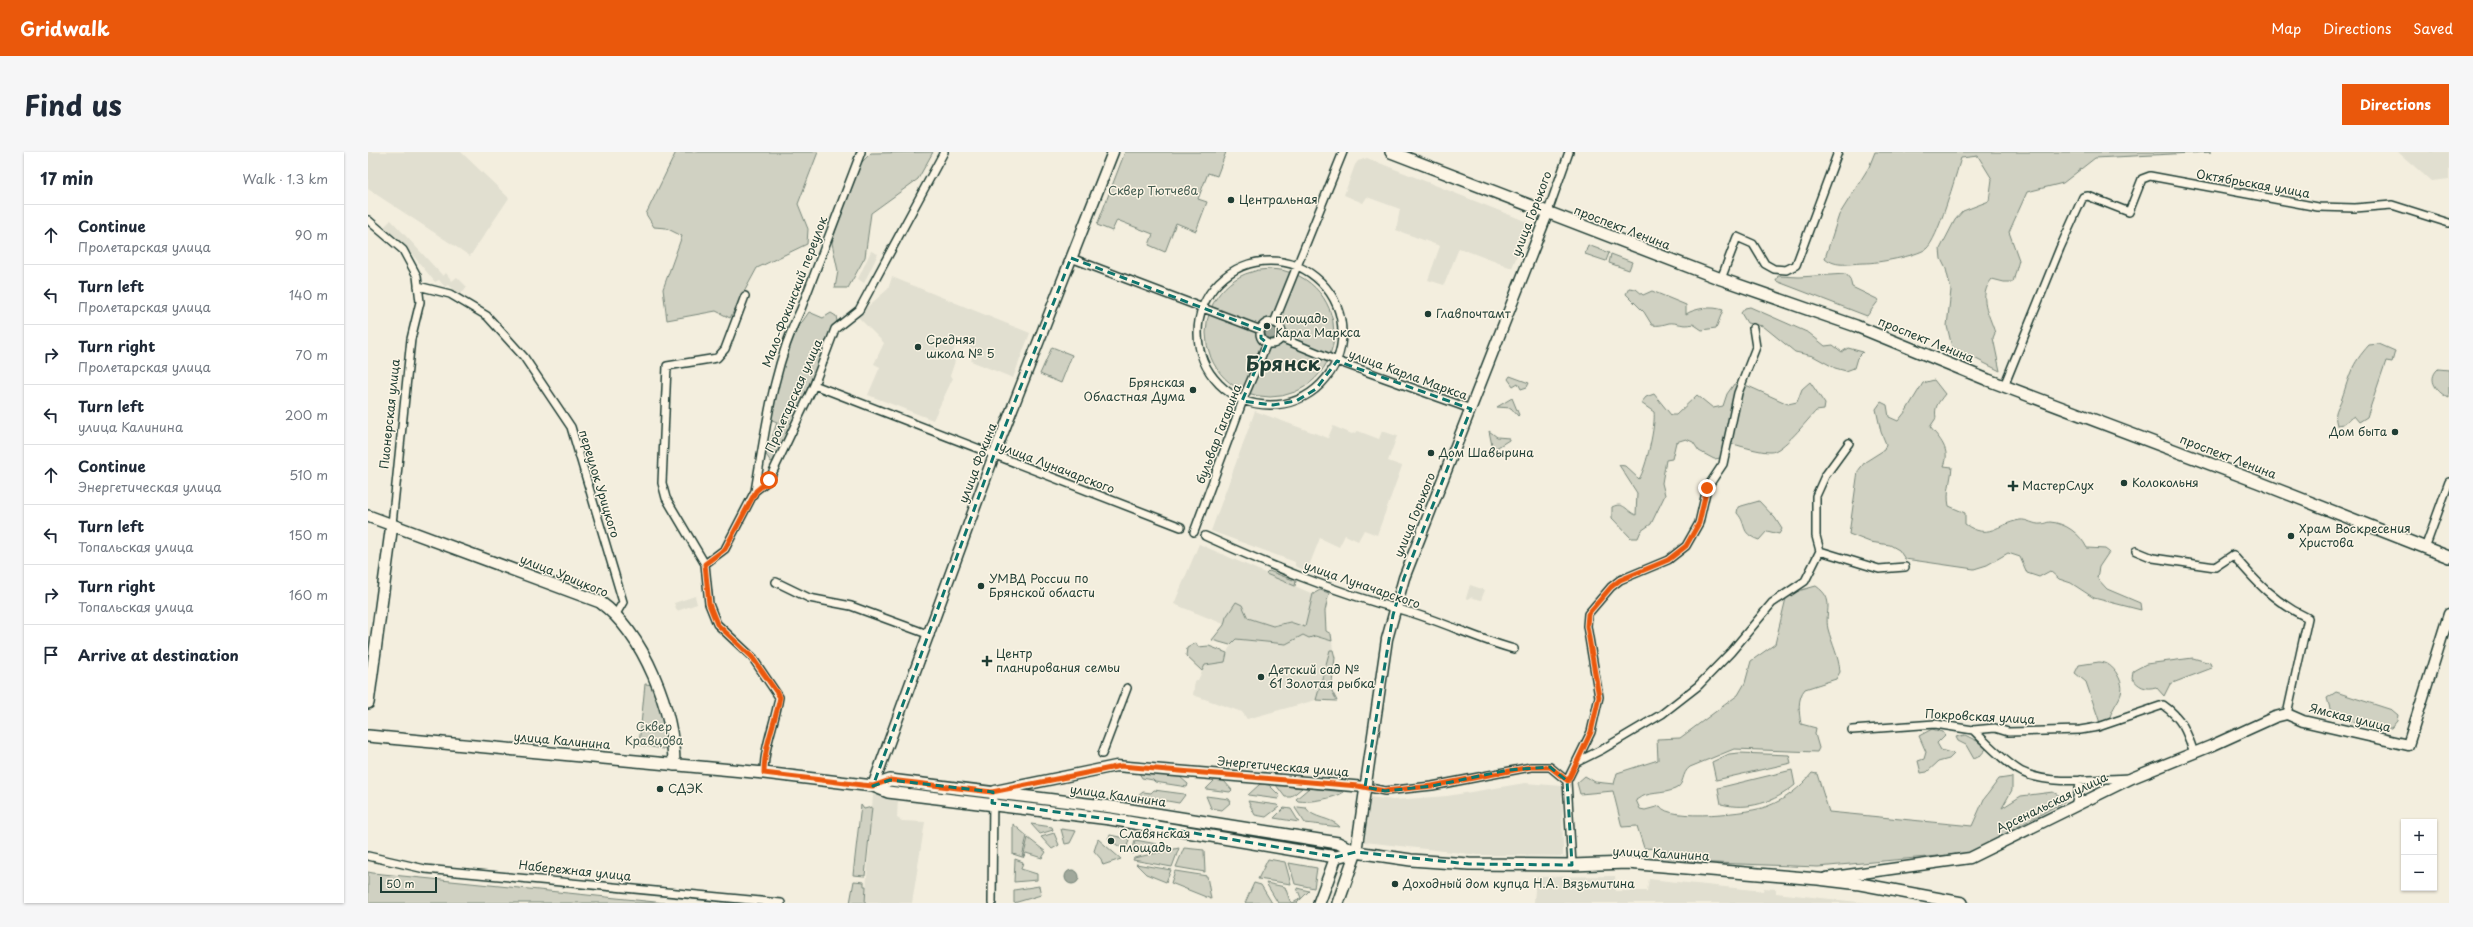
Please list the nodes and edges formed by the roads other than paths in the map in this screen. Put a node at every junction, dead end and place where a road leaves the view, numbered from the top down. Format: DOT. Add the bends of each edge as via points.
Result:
graph roads {
  1 [pos="861,152"];
  2 [pos="944,152"];
  3 [pos="1113,152"];
  4 [pos="1343,152"];
  5 [pos="1391,152"];
  6 [pos="1569,152"];
  7 [pos="1838,152"];
  8 [pos="1547,214"];
  9 [pos="368,220"];
  10 [pos="2449,223"];
  11 [pos="1071,258"];
  12 [pos="1297,265"];
  13 [pos="1721,279"];
  14 [pos="418,286"];
  15 [pos="745,296"];
  16 [pos="1201,309"];
  17 [pos="1274,323"];
  18 [pos="1753,328"];
  19 [pos="1261,330"];
  20 [pos="1281,338"];
  21 [pos="1266,344"];
  22 [pos="1337,361"];
  23 [pos="814,385"];
  24 [pos="2004,386"];
  25 [pos="1246,401"];
  26 [pos="1471,409"];
  27 [pos="1849,443"];
  28 [pos="994,455"];
  29 [pos="2449,482"];
  30 [pos="756,491"];
  31 [pos="368,516"];
  32 [pos="392,524"];
  33 [pos="1181,527"];
  34 [pos="1194,532"];
  35 [pos="1205,536"];
  36 [pos="2425,548"];
  37 [pos="1820,551"];
  38 [pos="2136,551"];
  39 [pos="2449,557"];
  40 [pos="705,564"];
  41 [pos="1904,567"];
  42 [pos="776,582"];
  43 [pos="1395,609"];
  44 [pos="616,614"];
  45 [pos="2449,614"];
  46 [pos="930,635"];
  47 [pos="1514,649"];
  48 [pos="1128,688"];
  49 [pos="368,703"];
  50 [pos="2287,714"];
  51 [pos="1852,730"];
  52 [pos="1973,730"];
  53 [pos="368,736"];
  54 [pos="2194,753"];
  55 [pos="1102,754"];
  56 [pos="1579,761"];
  57 [pos="674,765"];
  58 [pos="764,773"];
  59 [pos="2132,778"];
  60 [pos="2082,780"];
  61 [pos="1568,781"];
  62 [pos="873,786"];
  63 [pos="1365,787"];
  64 [pos="992,792"];
  65 [pos="992,803"];
  66 [pos="2075,806"];
  67 [pos="1356,852"];
  68 [pos="368,856"];
  69 [pos="1336,857"];
  70 [pos="1572,865"];
  71 [pos="1818,879"];
  72 [pos="781,903"];
  73 [pos="992,903"];
  74 [pos="1319,903"];
  75 [pos="1338,903"];
  76 [pos="1962,903"];
  1 -- 30 [label="street, Мало-Фокинский переулок" via="790,332 776,375"];
  2 -- 23 [label="street, Пролетарская улица" via="859,310 835,329"];
  3 -- 11 [label="street, улица Фокина"];
  4 -- 12 [label="street"];
  5 -- 8 [label="main road, проспект Ленина"];
  6 -- 8 [label="street, улица Горького"];
  7 -- 13 [label="street" via="1796,265 1786,270 1774,269 1765,264 1753,244 1736,237"];
  8 -- 13 [label="main road, проспект Ленина"];
  8 -- 26 [label="street, улица Горького"];
  9 -- 14 [label="street, Пионерская улица" via="403,250 417,276"];
  10 -- 24 [label="street, Октябрьская улица" via="2392,205 2318,207 2150,176 2142,179 2129,212 2088,196 2083,197"];
  11 -- 16 [label="street"];
  11 -- 28 [label="street, улица Фокина"];
  12 -- 16 [label="street, улица Карла Маркса" via="1279,260 1254,261 1232,270 1213,287"];
  12 -- 17 [label="street"];
  12 -- 22 [label="street, улица Карла Маркса" via="1322,281 1336,302 1343,326 1341,350"];
  13 -- 24 [label="main road, проспект Ленина" via="1856,326"];
  14 -- 32 [label="street, Пионерская улица" via="420,302 411,339"];
  14 -- 44 [label="street, переулок Урицкого" via="450,294 487,316 524,357 571,427 623,602"];
  15 -- 40 [label="street" via="725,349 717,358 667,366 662,483 666,498"];
  16 -- 19 [label="street"];
  16 -- 25 [label="street, улица Карла Маркса" via="1197,332 1201,355 1212,376 1234,396"];
  17 -- 19 [label="street" via="1267,323"];
  17 -- 20 [label="street" via="1282,331"];
  18 -- 56 [label="street" via="1756,348 1738,393 1723,464 1707,488 1699,523 1686,546 1668,560 1620,580 1588,614 1587,626 1599,697 1591,732"];
  19 -- 21 [label="street" via="1261,338"];
  20 -- 21 [label="street" via="1276,343"];
  20 -- 22 [label="street, улица Карла Маркса"];
  21 -- 25 [label="street, бульвар Гагарина"];
  22 -- 25 [label="street, улица Карла Маркса" via="1332,372 1316,389 1296,401 1273,405"];
  22 -- 26 [label="street, улица Карла Маркса"];
  23 -- 28 [label="street, улица Луначарского"];
  23 -- 30 [label="street, Пролетарская улица" via="769,480"];
  24 -- 36 [label="main road, проспект Ленина"];
  25 -- 34 [label="street, бульвар Гагарина"];
  26 -- 43 [label="street, улица Горького" via="1404,578"];
  27 -- 37 [label="street" via="1826,476 1816,496 1816,536"];
  28 -- 33 [label="street, улица Луначарского"];
  28 -- 46 [label="street, улица Фокина"];
  29 -- 36 [label="street"];
  30 -- 40 [label="street, Пролетарская улица" via="725,549"];
  31 -- 32 [label="main road, улица Урицкого"];
  32 -- 44 [label="main road, улица Урицкого" via="600,602"];
  32 -- 49 [label="main road, Пионерская улица"];
  35 -- 43 [label="street, улица Луначарского" via="1291,573"];
  36 -- 39 [label="main road, проспект Ленина"];
  37 -- 41 [label="street" via="1879,569"];
  37 -- 56 [label="street" via="1804,581 1772,602 1731,652 1698,686 1662,714"];
  38 -- 50 [label="street" via="2153,558 2215,566 2233,555 2257,582 2284,606 2308,618"];
  40 -- 58 [label="street" via="709,604 717,624 752,657 780,697 764,754"];
  42 -- 46 [label="street" via="809,598 851,606"];
  43 -- 47 [label="street, улица Луначарского"];
  43 -- 63 [label="street, улица Горького" via="1387,639"];
  44 -- 57 [label="main road, улица Урицкого" via="652,672 672,733"];
  45 -- 50 [label="street, Ямская улица" via="2408,745 2303,721"];
  46 -- 62 [label="street, улица Фокина"];
  48 -- 55 [label="street"];
  50 -- 54 [label="street, Арсенальская улица"];
  51 -- 52 [label="street, Покровская улица" via="1935,724"];
  52 -- 54 [label="street, Покровская улица" via="2080,730 2098,727 2163,705 2175,713 2185,727"];
  52 -- 60 [label="street" via="2022,772 2041,779"];
  53 -- 57 [label="main road, улица Калинина"];
  54 -- 59 [label="street, Арсенальская улица"];
  56 -- 61 [label="street"];
  57 -- 58 [label="main road, улица Калинина"];
  58 -- 62 [label="main road, улица Калинина"];
  59 -- 60 [label="street"];
  59 -- 66 [label="street, Арсенальская улица"];
  60 -- 66 [label="street"];
  61 -- 63 [label="street, Энергетическая улица" via="1550,767 1530,767 1432,786 1385,791"];
  61 -- 70 [label="street"];
  62 -- 64 [label="main road, улица Калинина" via="890,780"];
  62 -- 65 [label="main road, улица Калинина" via="888,792"];
  63 -- 64 [label="street, Энергетическая улица" via="1116,766"];
  63 -- 67 [label="street, улица Горького"];
  64 -- 65 [label="street"];
  64 -- 67 [label="main road, улица Калинина" via="1112,807 1332,842 1345,845"];
  65 -- 69 [label="main road, улица Калинина" via="1122,821"];
  65 -- 73 [label="street"];
  66 -- 71 [label="street, Арсенальская улица" via="1970,858"];
  67 -- 69 [label="main road, улица Калинина"];
  67 -- 70 [label="main road, улица Калинина" via="1454,863"];
  67 -- 75 [label="main road, улица Горького"];
  68 -- 72 [label="street, Набережная улица" via="425,870"];
  69 -- 74 [label="main road"];
  70 -- 71 [label="main road, улица Калинина" via="1627,863"];
  71 -- 76 [label="main road, улица Калинина"];
}
